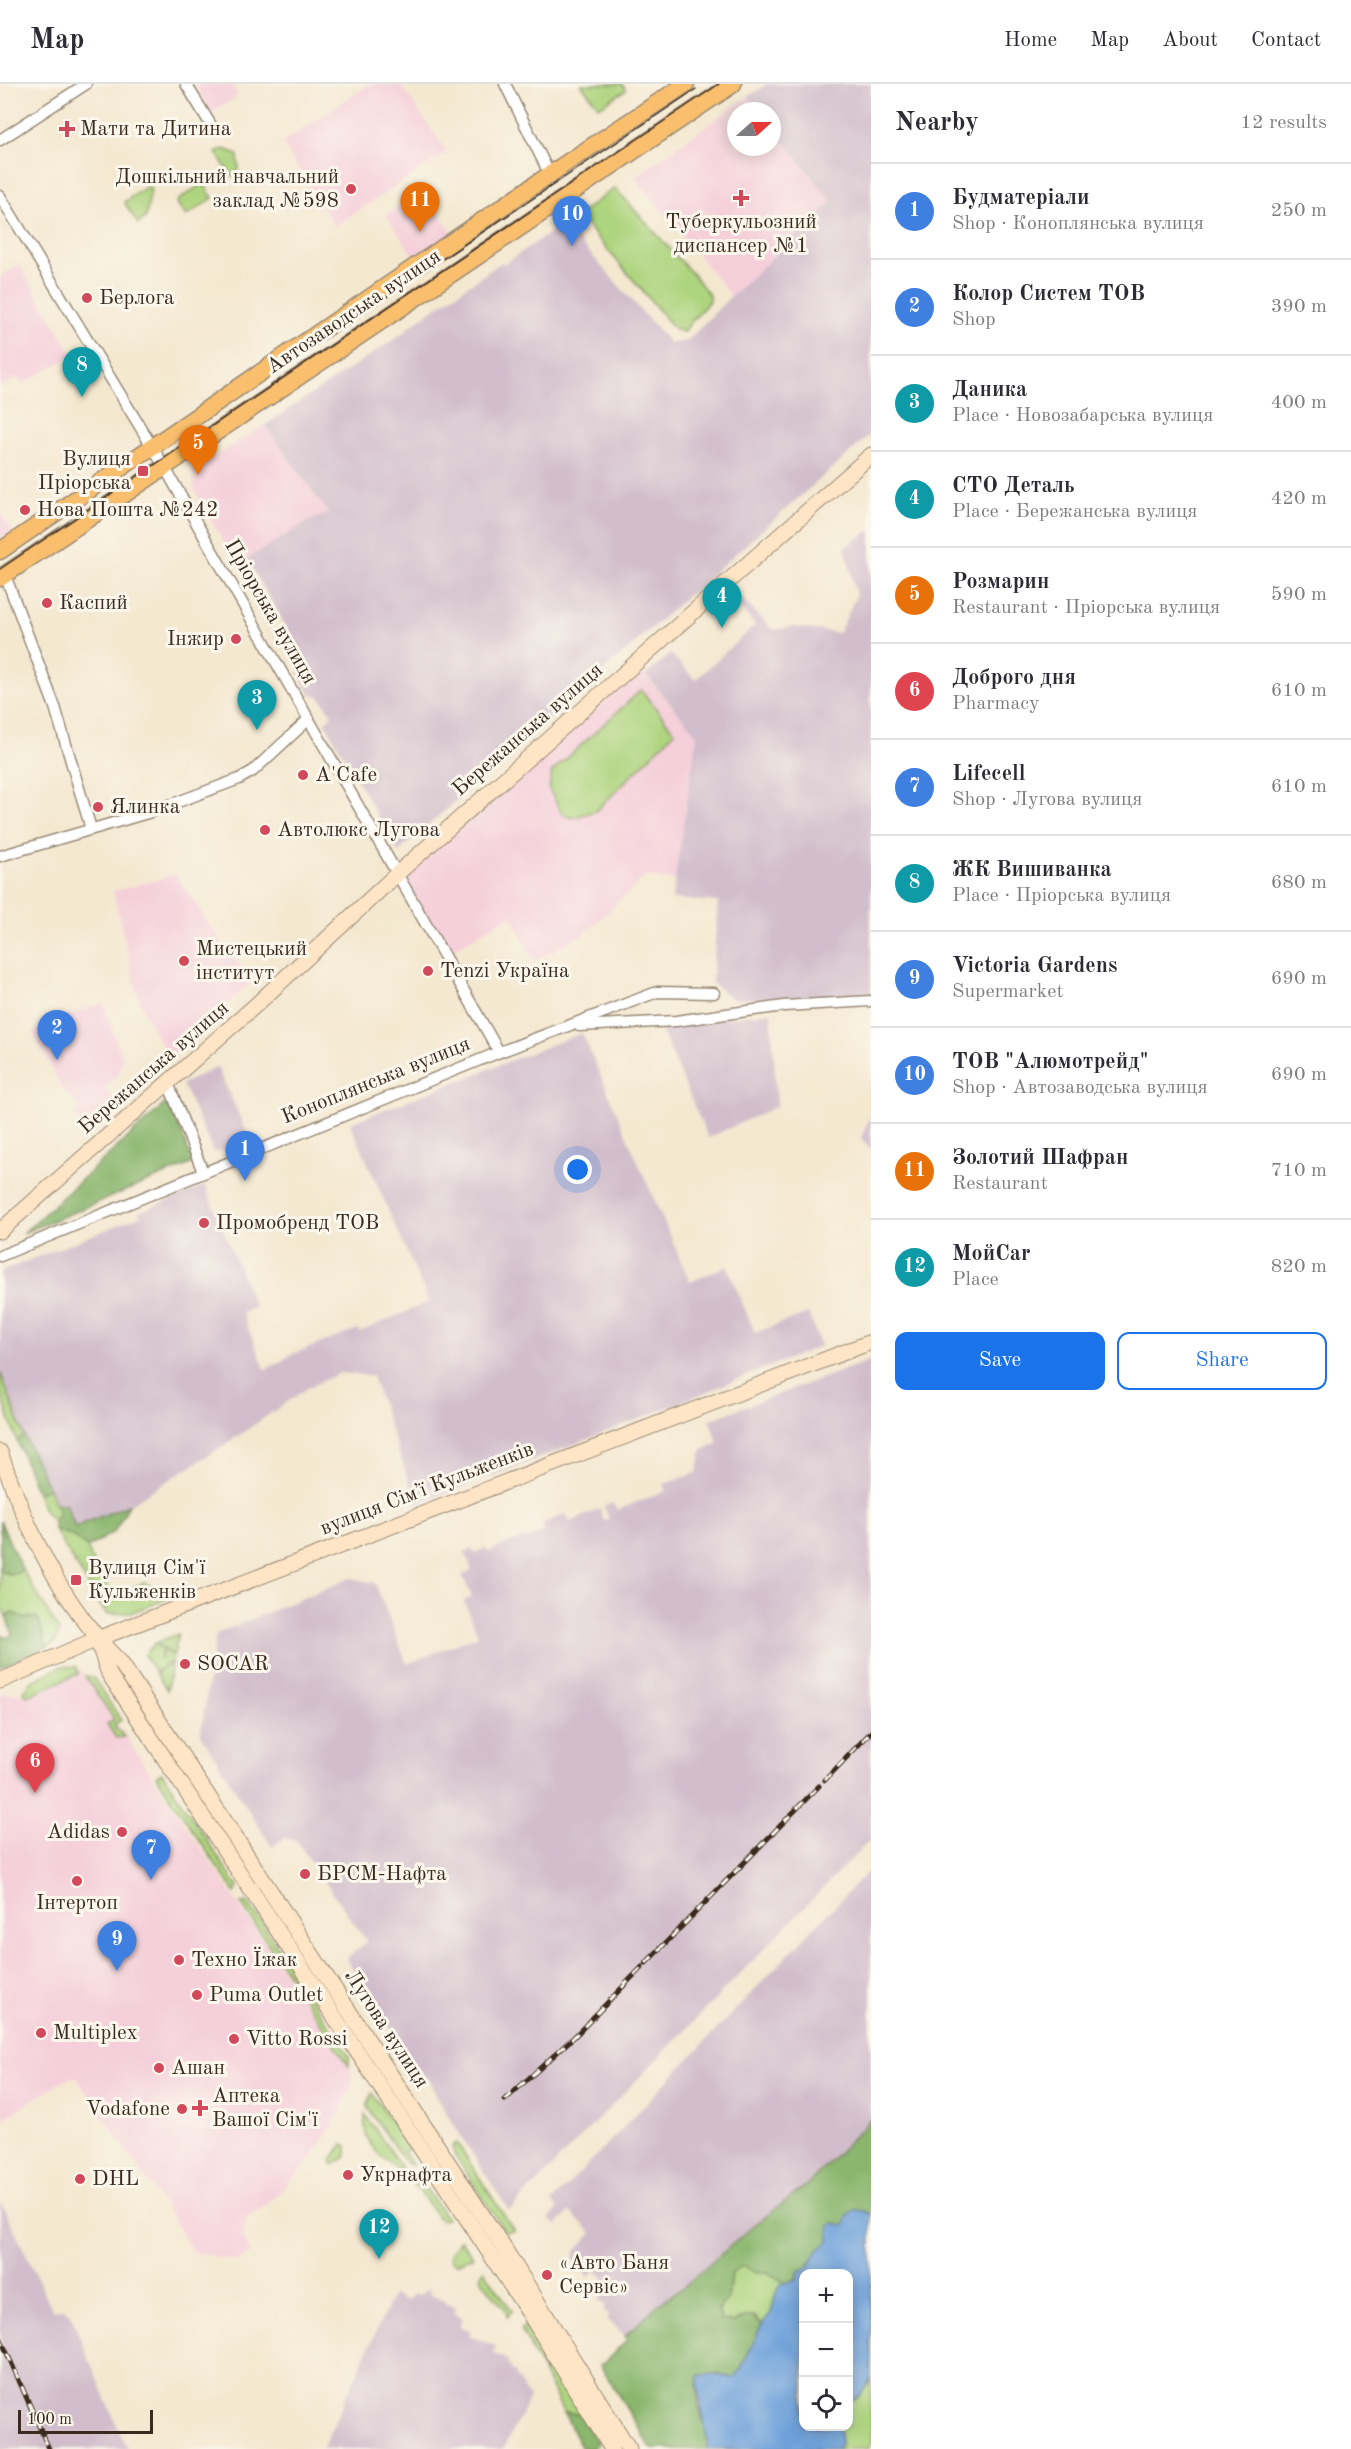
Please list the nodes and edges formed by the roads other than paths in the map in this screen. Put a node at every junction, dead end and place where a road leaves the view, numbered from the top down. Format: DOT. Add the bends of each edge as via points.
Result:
graph roads {
  1 [pos="86,84"];
  2 [pos="186,84"];
  3 [pos="505,84"];
  4 [pos="686,84"];
  5 [pos="733,84"];
  6 [pos="214,130"];
  7 [pos="0,140"];
  8 [pos="550,175"];
  9 [pos="0,196"];
  10 [pos="152,448"];
  11 [pos="871,455"];
  12 [pos="165,468"];
  13 [pos="0,551"];
  14 [pos="3,576"];
  15 [pos="309,719"];
  16 [pos="91,830"];
  17 [pos="0,856"];
  18 [pos="398,873"];
  19 [pos="714,993"];
  20 [pos="871,1001"];
  21 [pos="567,1027"];
  22 [pos="500,1052"];
  23 [pos="168,1083"];
  24 [pos="203,1172"];
  25 [pos="0,1231"];
  26 [pos="0,1256"];
  27 [pos="871,1342"];
  28 [pos="0,1452"];
  29 [pos="96,1639"];
  30 [pos="0,1681"];
  31 [pos="612,2449"];
  32 [pos="629,2449"];
  1 -- 7 [label="street"];
  2 -- 6 [label="street"];
  3 -- 8 [label="street"];
  4 -- 8 [label="main road, Автозаводська вулиця"];
  5 -- 12 [label="main road, Автозаводська вулиця"];
  8 -- 10 [label="main road, Автозаводська вулиця"];
  9 -- 10 [label="street, Пріорська вулиця"];
  10 -- 12 [label="street, Пріорська вулиця"];
  10 -- 13 [label="main road, Автозаводська вулиця"];
  11 -- 18 [label="main road, Бережанська вулиця"];
  12 -- 14 [label="main road, Автозаводська вулиця"];
  12 -- 15 [label="street, Пріорська вулиця"];
  14 -- 16 [label="street" via="55,707"];
  15 -- 16 [label="street" via="253,771 239,779"];
  15 -- 18 [label="street, Пріорська вулиця"];
  16 -- 17 [label="street"];
  18 -- 22 [label="street, Пріорська вулиця"];
  18 -- 23 [label="main road, Бережанська вулиця"];
  19 -- 21 [label="street, Коноплянська вулиця" via="657,992"];
  20 -- 21 [label="street, Коноплянська вулиця" via="784,1006 676,1022"];
  21 -- 22 [label="street, Коноплянська вулиця"];
  22 -- 24 [label="street, Коноплянська вулиця"];
  23 -- 24 [label="street"];
  23 -- 25 [label="main road, Бережанська вулиця"];
  24 -- 26 [label="street, Коноплянська вулиця"];
  27 -- 29 [label="main road, вулиця Сімʼї Кульженків"];
  28 -- 29 [label="main road, Лугова вулиця" via="41,1554"];
  29 -- 30 [label="main road, вулиця Сімʼї Кульженків"];
  29 -- 31 [label="main road, Лугова вулиця" via="109,1674 531,2316"];
  29 -- 32 [label="main road, Лугова вулиця" via="121,1664 377,2052"];
}
